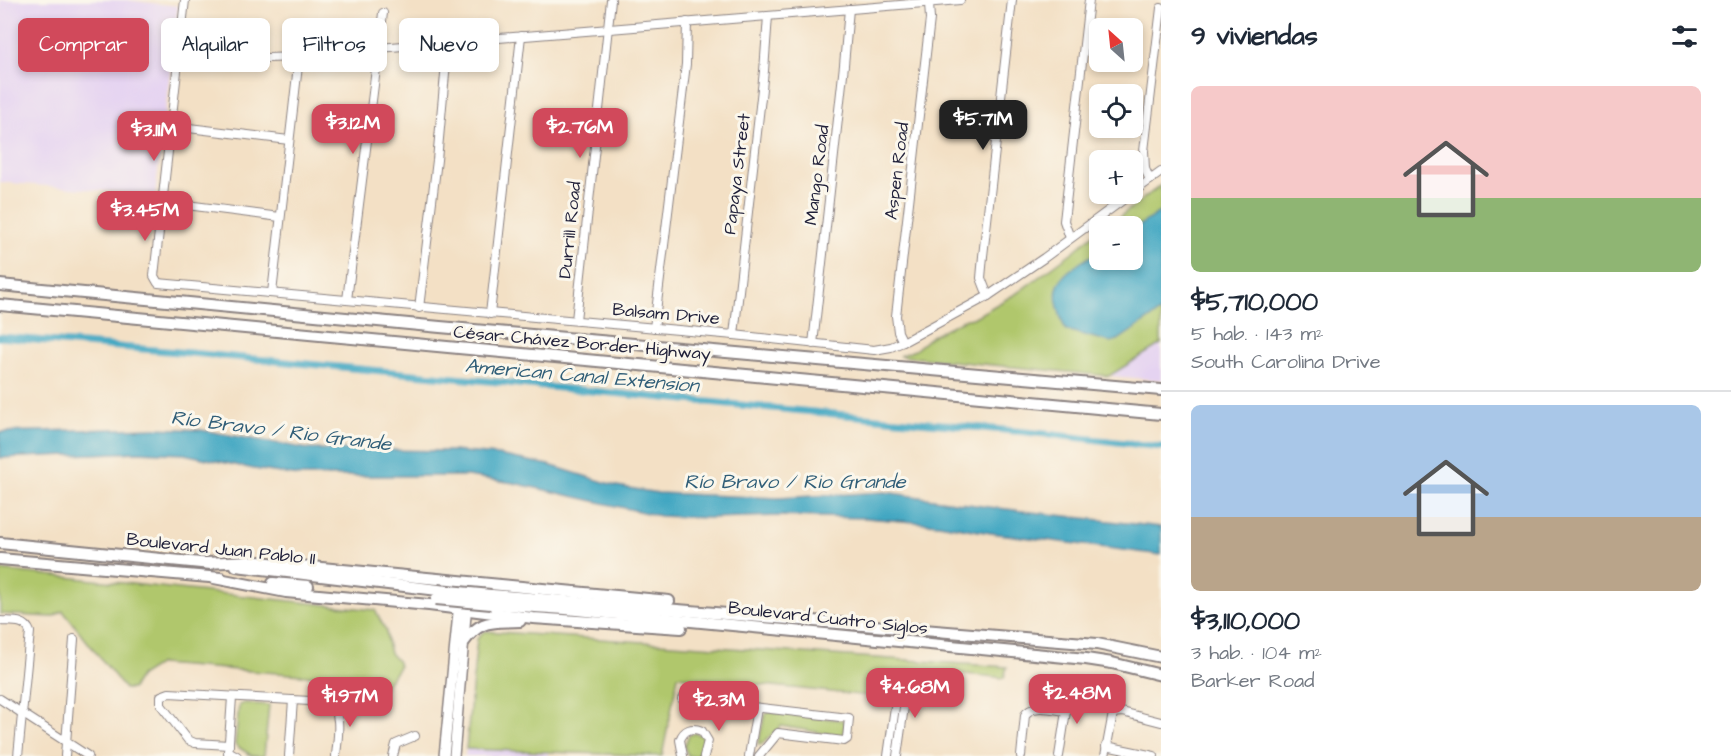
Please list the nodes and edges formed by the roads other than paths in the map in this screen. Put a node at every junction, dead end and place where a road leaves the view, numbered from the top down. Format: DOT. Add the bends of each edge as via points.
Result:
graph roads {
  1 [pos="185,0"];
  2 [pos="611,0"];
  3 [pos="960,0"];
  4 [pos="1012,0"];
  5 [pos="1089,0"];
  6 [pos="930,3"];
  7 [pos="1161,8"];
  8 [pos="849,9"];
  9 [pos="383,13"];
  10 [pos="768,16"];
  11 [pos="183,18"];
  12 [pos="382,18"];
  13 [pos="687,22"];
  14 [pos="608,28"];
  15 [pos="521,36"];
  16 [pos="499,38"];
  17 [pos="178,72"];
  18 [pos="297,72"];
  19 [pos="376,72"];
  20 [pos="445,72"];
  21 [pos="172,126"];
  22 [pos="289,140"];
  23 [pos="1161,172"];
  24 [pos="1150,180"];
  25 [pos="1143,185"];
  26 [pos="163,202"];
  27 [pos="1117,204"];
  28 [pos="280,217"];
  29 [pos="1070,238"];
  30 [pos="0,285"];
  31 [pos="272,293"];
  32 [pos="988,296"];
  33 [pos="347,300"];
  34 [pos="0,305"];
  35 [pos="419,308"];
  36 [pos="490,314"];
  37 [pos="576,320"];
  38 [pos="654,328"];
  39 [pos="734,335"];
  40 [pos="903,342"];
  41 [pos="813,344"];
  42 [pos="1160,390"];
  43 [pos="1161,415"];
  44 [pos="0,543"];
  45 [pos="0,559"];
  46 [pos="206,563"];
  47 [pos="214,578"];
  48 [pos="465,583"];
  49 [pos="436,594"];
  50 [pos="493,599"];
  51 [pos="463,609"];
  52 [pos="655,613"];
  53 [pos="533,618"];
  54 [pos="0,621"];
  55 [pos="863,623"];
  56 [pos="756,628"];
  57 [pos="74,639"];
  58 [pos="463,643"];
  59 [pos="1161,657"];
  60 [pos="1161,675"];
  61 [pos="1069,692"];
  62 [pos="232,697"];
  63 [pos="0,699"];
  64 [pos="682,699"];
  65 [pos="293,700"];
  66 [pos="757,708"];
  67 [pos="1067,711"];
  68 [pos="22,714"];
  69 [pos="1161,722"];
  70 [pos="415,736"];
  71 [pos="66,743"];
  72 [pos="889,745"];
  73 [pos="899,746"];
  74 [pos="1106,746"];
  75 [pos="228,751"];
  76 [pos="1140,755"];
  77 [pos="18,756"];
  78 [pos="65,756"];
  79 [pos="88,756"];
  80 [pos="237,756"];
  81 [pos="289,756"];
  82 [pos="336,756"];
  83 [pos="393,756"];
  84 [pos="444,756"];
  85 [pos="454,756"];
  86 [pos="683,756"];
  87 [pos="704,756"];
  88 [pos="753,756"];
  89 [pos="888,756"];
  90 [pos="897,756"];
  91 [pos="1021,756"];
  92 [pos="1059,756"];
  93 [pos="1105,756"];
  94 [pos="1154,756"];
  1 -- 11 [label="street"];
  2 -- 14 [label="street, Durrill Road"];
  3 -- 6 [label="street"];
  4 -- 32 [label="street" via="981,278"];
  5 -- 29 [label="street" via="1064,221"];
  6 -- 8 [label="street"];
  6 -- 40 [label="street, Aspen Road" via="896,316"];
  7 -- 24 [label="street" via="1144,151"];
  8 -- 10 [label="street"];
  8 -- 41 [label="street, Mango Road"];
  9 -- 12 [label="street"];
  10 -- 13 [label="street"];
  10 -- 39 [label="street, Papaya Street"];
  13 -- 14 [label="street"];
  13 -- 38 [label="street" via="686,64"];
  14 -- 15 [label="street"];
  14 -- 37 [label="street, Durrill Road"];
  15 -- 16 [label="street"];
  15 -- 36 [label="street"];
  17 -- 21 [label="street"];
  18 -- 22 [label="street"];
  19 -- 33 [label="street"];
  20 -- 35 [label="street"];
  21 -- 22 [label="street"];
  21 -- 26 [label="street"];
  22 -- 28 [label="street"];
  23 -- 24 [label="street, Balsam Drive"];
  24 -- 25 [label="street, Balsam Drive"];
  26 -- 28 [label="street"];
  26 -- 31 [label="street, Balsam Drive" via="155,280 163,284"];
  27 -- 29 [label="street, Balsam Drive"];
  28 -- 31 [label="street"];
  29 -- 32 [label="street, Balsam Drive"];
  30 -- 42 [label="highway, César Chávez Border Highway"];
  31 -- 33 [label="street, Balsam Drive"];
  32 -- 40 [label="street, Balsam Drive"];
  33 -- 35 [label="street, Balsam Drive"];
  34 -- 43 [label="highway, César Chávez Border Highway"];
  35 -- 36 [label="street, Balsam Drive"];
  36 -- 37 [label="street, Balsam Drive"];
  37 -- 38 [label="street, Balsam Drive"];
  38 -- 39 [label="street, Balsam Drive"];
  39 -- 41 [label="street, Balsam Drive"];
  40 -- 41 [label="street, Balsam Drive" via="874,350"];
  44 -- 46 [label="highway, Boulevard Juan Pablo II"];
  45 -- 47 [label="highway, Boulevard Juan Pablo II"];
  46 -- 49 [label="highway, Boulevard Juan Pablo II"];
  46 -- 49 [label="highway" via="248,561"];
  47 -- 49 [label="highway, Boulevard Juan Pablo II"];
  47 -- 49 [label="highway" via="286,592"];
  48 -- 49 [label="highway"];
  48 -- 50 [label="highway"];
  48 -- 51 [label="main road"];
  49 -- 50 [label="highway, bridge"];
  49 -- 51 [label="highway"];
  50 -- 51 [label="highway"];
  50 -- 52 [label="highway, Boulevard Cuatro Siglos"];
  50 -- 53 [label="highway"];
  50 -- 55 [label="highway" via="834,617"];
  51 -- 58 [label="main road"];
  51 -- 84 [label="main road"];
  52 -- 55 [label="highway, Boulevard Cuatro Siglos"];
  52 -- 56 [label="highway, Boulevard Cuatro Siglos"];
  53 -- 56 [label="highway" via="718,631"];
  53 -- 58 [label="highway" via="481,624"];
  54 -- 68 [label="street" via="22,622 30,632"];
  55 -- 59 [label="highway, Boulevard Cuatro Siglos" via="1097,644"];
  56 -- 60 [label="highway, Boulevard Cuatro Siglos" via="1086,659"];
  57 -- 71 [label="street"];
  58 -- 85 [label="main road"];
  61 -- 67 [label="street"];
  62 -- 65 [label="street"];
  62 -- 75 [label="street"];
  62 -- 75 [label="street" via="167,693 160,701 191,741"];
  63 -- 68 [label="street"];
  64 -- 66 [label="street"];
  65 -- 81 [label="street"];
  65 -- 82 [label="street" via="332,704 338,713"];
  66 -- 88 [label="street"];
  66 -- 88 [label="street" via="849,718 844,741 778,733"];
  67 -- 91 [label="street" via="1028,710"];
  67 -- 92 [label="street"];
  68 -- 71 [label="street"];
  68 -- 77 [label="street"];
  69 -- 74 [label="street" via="1116,711 1111,717"];
  70 -- 83 [label="street" via="396,744"];
  71 -- 78 [label="street"];
  71 -- 79 [label="street"];
  72 -- 73 [label="street"];
  72 -- 73 [label="street" via="896,700 901,695 905,700"];
  72 -- 89 [label="street"];
  73 -- 90 [label="street"];
  74 -- 76 [label="street"];
  74 -- 93 [label="street"];
  75 -- 80 [label="street"];
  76 -- 94 [label="street"];
  86 -- 87 [label="street" via="680,740 692,729 702,731 708,741"];
}
